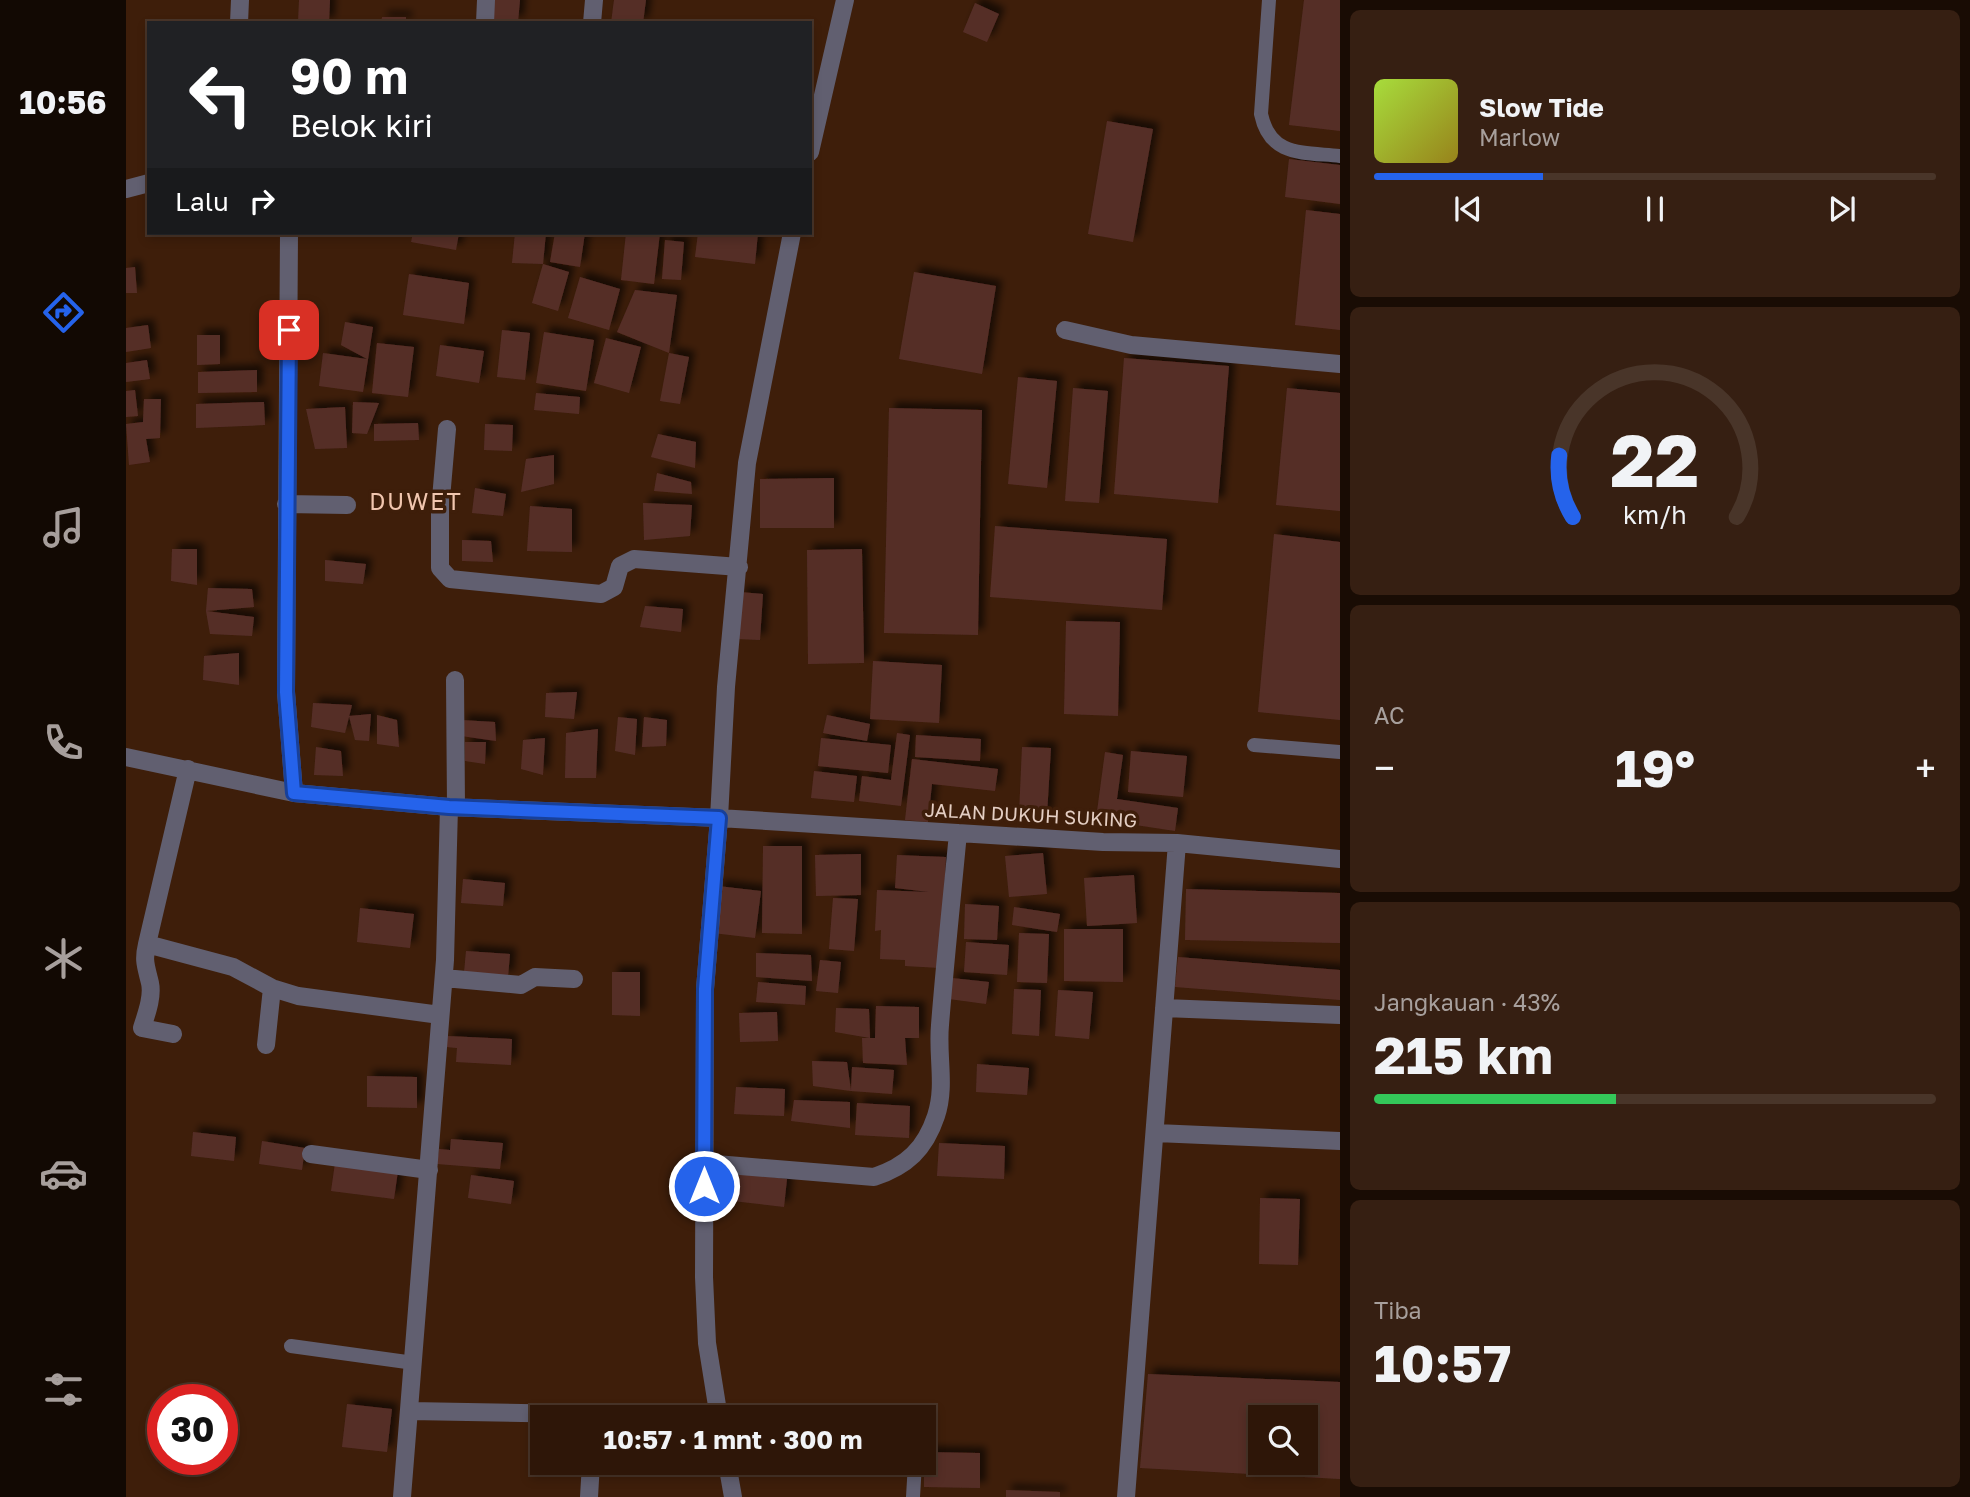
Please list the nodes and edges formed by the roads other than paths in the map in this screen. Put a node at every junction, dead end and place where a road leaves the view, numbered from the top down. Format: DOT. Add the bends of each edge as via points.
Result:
graph roads {
  1 [pos="240,0"];
  2 [pos="486,0"];
  3 [pos="594,0"];
  4 [pos="845,0"];
  5 [pos="1269,0"];
  6 [pos="239,21"];
  7 [pos="485,21"];
  8 [pos="592,21"];
  9 [pos="813,132"];
  10 [pos="1340,156"];
  11 [pos="147,184"];
  12 [pos="126,189"];
  13 [pos="289,235"];
  14 [pos="792,235"];
  15 [pos="1065,330"];
  16 [pos="1340,364"];
  17 [pos="447,429"];
  18 [pos="286,504"];
  19 [pos="347,505"];
  20 [pos="739,567"];
  21 [pos="455,680"];
  22 [pos="1254,745"];
  23 [pos="1340,752"];
  24 [pos="126,757"];
  25 [pos="188,769"];
  26 [pos="294,793"];
  27 [pos="452,806"];
  28 [pos="719,818"];
  29 [pos="958,833"];
  30 [pos="1177,843"];
  31 [pos="1340,859"];
  32 [pos="147,944"];
  33 [pos="443,978"];
  34 [pos="574,979"];
  35 [pos="272,988"];
  36 [pos="1164,1008"];
  37 [pos="440,1015"];
  38 [pos="1340,1016"];
  39 [pos="173,1034"];
  40 [pos="266,1045"];
  41 [pos="1156,1133"];
  42 [pos="1340,1141"];
  43 [pos="311,1154"];
  44 [pos="704,1163"];
  45 [pos="429,1170"];
  46 [pos="291,1346"];
  47 [pos="414,1363"];
  48 [pos="717,1405"];
  49 [pos="411,1411"];
  50 [pos="530,1413"];
  51 [pos="590,1475"];
  52 [pos="729,1475"];
  53 [pos="914,1475"];
  54 [pos="402,1497"];
  55 [pos="589,1497"];
  56 [pos="733,1497"];
  57 [pos="912,1497"];
  58 [pos="1126,1497"];
  1 -- 6 [label="street"];
  2 -- 7 [label="street"];
  3 -- 8 [label="street"];
  4 -- 9 [label="street"];
  5 -- 10 [label="lane" via="1261,114 1264,131 1279,147"];
  11 -- 12 [label="street"];
  13 -- 18 [label="street"];
  14 -- 20 [label="street" via="747,463"];
  15 -- 16 [label="street" via="1131,345"];
  17 -- 20 [label="street" via="440,497 440,568 450,579 601,594 614,587 620,566 634,559"];
  18 -- 19 [label="street"];
  18 -- 26 [label="street" via="286,692"];
  20 -- 28 [label="street"];
  21 -- 27 [label="street"];
  22 -- 23 [label="lane"];
  24 -- 25 [label="street, JALAN DUKUH SUKING"];
  25 -- 26 [label="street, JALAN DUKUH SUKING"];
  25 -- 32 [label="street"];
  26 -- 27 [label="street, JALAN DUKUH SUKING"];
  27 -- 28 [label="street, JALAN DUKUH SUKING"];
  27 -- 33 [label="street"];
  28 -- 29 [label="street, JALAN DUKUH SUKING"];
  28 -- 44 [label="street" via="705,989"];
  29 -- 30 [label="street, JALAN DUKUH SUKING"];
  29 -- 44 [label="street" via="939,1029 942,1095 914,1154 899,1169 874,1177"];
  30 -- 31 [label="street, JALAN DUKUH SUKING"];
  30 -- 36 [label="street"];
  32 -- 35 [label="street" via="233,967"];
  32 -- 39 [label="street" via="142,963 150,995 142,1028"];
  33 -- 34 [label="street" via="521,985 535,977"];
  33 -- 37 [label="street"];
  35 -- 37 [label="street" via="298,996"];
  35 -- 40 [label="street"];
  36 -- 38 [label="street"];
  36 -- 41 [label="street"];
  37 -- 45 [label="street"];
  41 -- 42 [label="street"];
  41 -- 58 [label="street"];
  43 -- 45 [label="street"];
  44 -- 48 [label="street" via="707,1343"];
  45 -- 47 [label="street"];
  46 -- 47 [label="lane"];
  47 -- 49 [label="street"];
  49 -- 50 [label="street"];
  49 -- 54 [label="street"];
  51 -- 55 [label="street"];
  52 -- 56 [label="street"];
  53 -- 57 [label="lane"];
}
